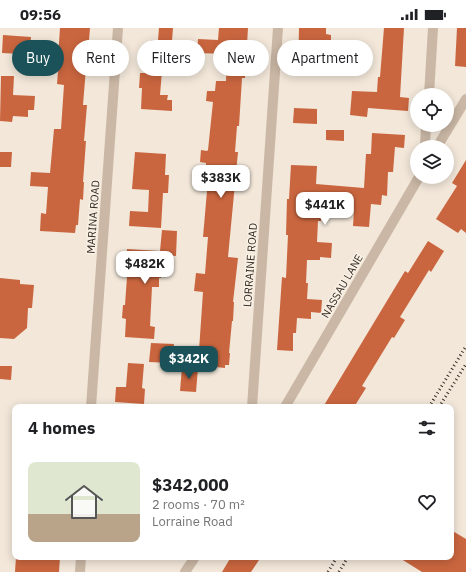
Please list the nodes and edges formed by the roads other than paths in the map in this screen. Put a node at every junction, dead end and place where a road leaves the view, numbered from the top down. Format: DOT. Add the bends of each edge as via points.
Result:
graph roads {
  1 [pos="118,28"];
  2 [pos="278,28"];
  3 [pos="433,28"];
  4 [pos="429,88"];
  5 [pos="466,98"];
  6 [pos="441,140"];
  7 [pos="415,184"];
  8 [pos="92,404"];
  9 [pos="252,404"];
  10 [pos="287,404"];
  11 [pos="81,560"];
  12 [pos="193,560"];
  13 [pos="80,572"];
  14 [pos="186,572"];
  1 -- 8 [label="street, MARINA ROAD"];
  2 -- 9 [label="street, LORRAINE ROAD"];
  3 -- 4 [label="street"];
  5 -- 6 [label="street"];
  7 -- 10 [label="street, NASSAU LANE"];
  11 -- 13 [label="street"];
  12 -- 14 [label="street"];
}
